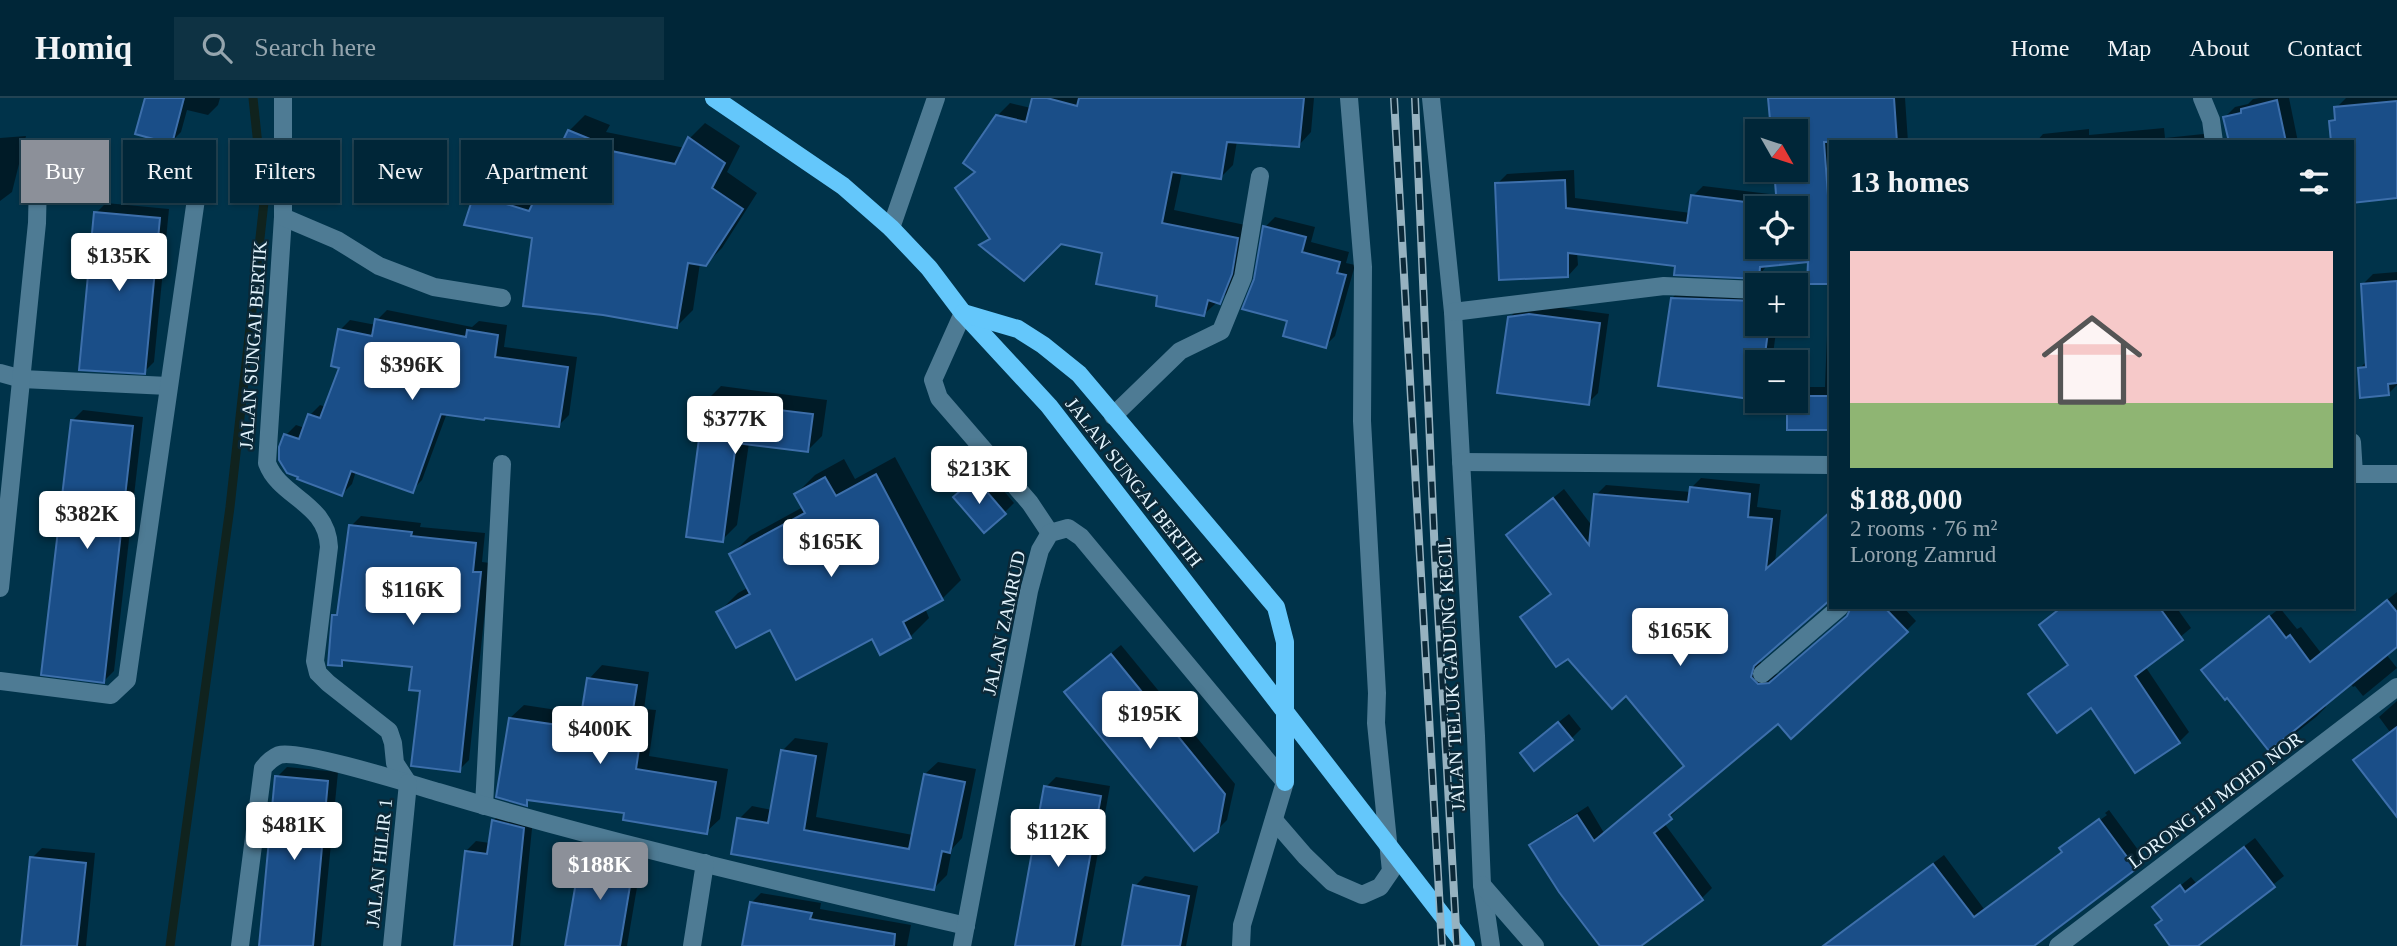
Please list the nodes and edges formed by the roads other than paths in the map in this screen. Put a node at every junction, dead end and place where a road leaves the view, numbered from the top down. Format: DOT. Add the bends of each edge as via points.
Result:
graph roads {
  1 [pos="283,98"];
  2 [pos="936,98"];
  3 [pos="1349,98"];
  4 [pos="1432,98"];
  5 [pos="2202,98"];
  6 [pos="719,99"];
  7 [pos="2214,140"];
  8 [pos="1260,176"];
  9 [pos="37,203"];
  10 [pos="196,203"];
  11 [pos="283,218"];
  12 [pos="891,228"];
  13 [pos="1745,289"];
  14 [pos="502,298"];
  15 [pos="1453,312"];
  16 [pos="963,313"];
  17 [pos="0,373"];
  18 [pos="22,379"];
  19 [pos="168,386"];
  20 [pos="1113,416"];
  21 [pos="1461,461"];
  22 [pos="502,464"];
  23 [pos="1829,465"];
  24 [pos="2354,474"];
  25 [pos="2397,474"];
  26 [pos="1050,533"];
  27 [pos="0,588"];
  28 [pos="1838,609"];
  29 [pos="1762,674"];
  30 [pos="0,681"];
  31 [pos="2397,687"];
  32 [pos="1285,782"];
  33 [pos="408,783"];
  34 [pos="484,806"];
  35 [pos="1274,820"];
  36 [pos="705,863"];
  37 [pos="1482,885"];
  38 [pos="965,926"];
  39 [pos="240,946"];
  40 [pos="392,946"];
  41 [pos="692,946"];
  42 [pos="962,946"];
  43 [pos="1241,946"];
  44 [pos="1466,946"];
  45 [pos="1491,946"];
  46 [pos="1535,946"];
  47 [pos="2058,946"];
  1 -- 11 [label="street, JALAN SUNGAI BERTIK"];
  2 -- 12 [label="street"];
  3 -- 35 [label="street" via="1363,267 1362,421 1376,723 1391,871 1380,887 1362,895 1332,882"];
  4 -- 15 [label="street, JALAN TELUK GADUNG KECIL"];
  5 -- 7 [label="street"];
  6 -- 12 [label="main road, JALAN SUNGAI BERTIH" via="821,169"];
  8 -- 20 [label="street" via="1243,277 1221,331 1180,351"];
  9 -- 18 [label="street"];
  10 -- 19 [label="street"];
  11 -- 14 [label="street" via="337,240 379,266 434,287"];
  11 -- 33 [label="street, JALAN SUNGAI BERTIK" via="267,463 271,475 322,520 328,533 315,661 318,673 388,731 395,763"];
  12 -- 16 [label="main road, JALAN SUNGAI BERTIH"];
  13 -- 15 [label="street" via="1664,286"];
  15 -- 21 [label="street, JALAN TELUK GADUNG KECIL"];
  16 -- 20 [label="main road" via="1018,329 1043,345 1079,374"];
  16 -- 26 [label="street" via="933,380 939,398 1030,503"];
  16 -- 44 [label="main road, JALAN SUNGAI BERTIH" via="1049,406"];
  17 -- 18 [label="street"];
  18 -- 19 [label="street"];
  18 -- 27 [label="street"];
  19 -- 30 [label="street" via="127,680 111,695"];
  20 -- 32 [label="main road" via="1276,607 1285,642"];
  21 -- 23 [label="street"];
  21 -- 37 [label="street, JALAN TELUK GADUNG KECIL"];
  22 -- 34 [label="street"];
  24 -- 25 [label="street"];
  26 -- 32 [label="street, JALAN ZAMRUD" via="1068,528 1081,537"];
  26 -- 38 [label="street, JALAN ZAMRUD" via="1040,550 1029,591"];
  28 -- 29 [label="street"];
  31 -- 47 [label="street, LORONG HJ MOHD NOR"];
  32 -- 35 [label="street"];
  33 -- 34 [label="street"];
  33 -- 39 [label="street" via="301,755 281,755 269,761 263,768"];
  33 -- 40 [label="street, JALAN HILIR 1"];
  34 -- 36 [label="street"];
  35 -- 43 [label="street" via="1242,925"];
  36 -- 38 [label="street"];
  36 -- 41 [label="street"];
  37 -- 45 [label="street, JALAN TELUK GADUNG KECIL"];
  37 -- 46 [label="street"];
  38 -- 42 [label="street, JALAN ZAMRUD"];
}
